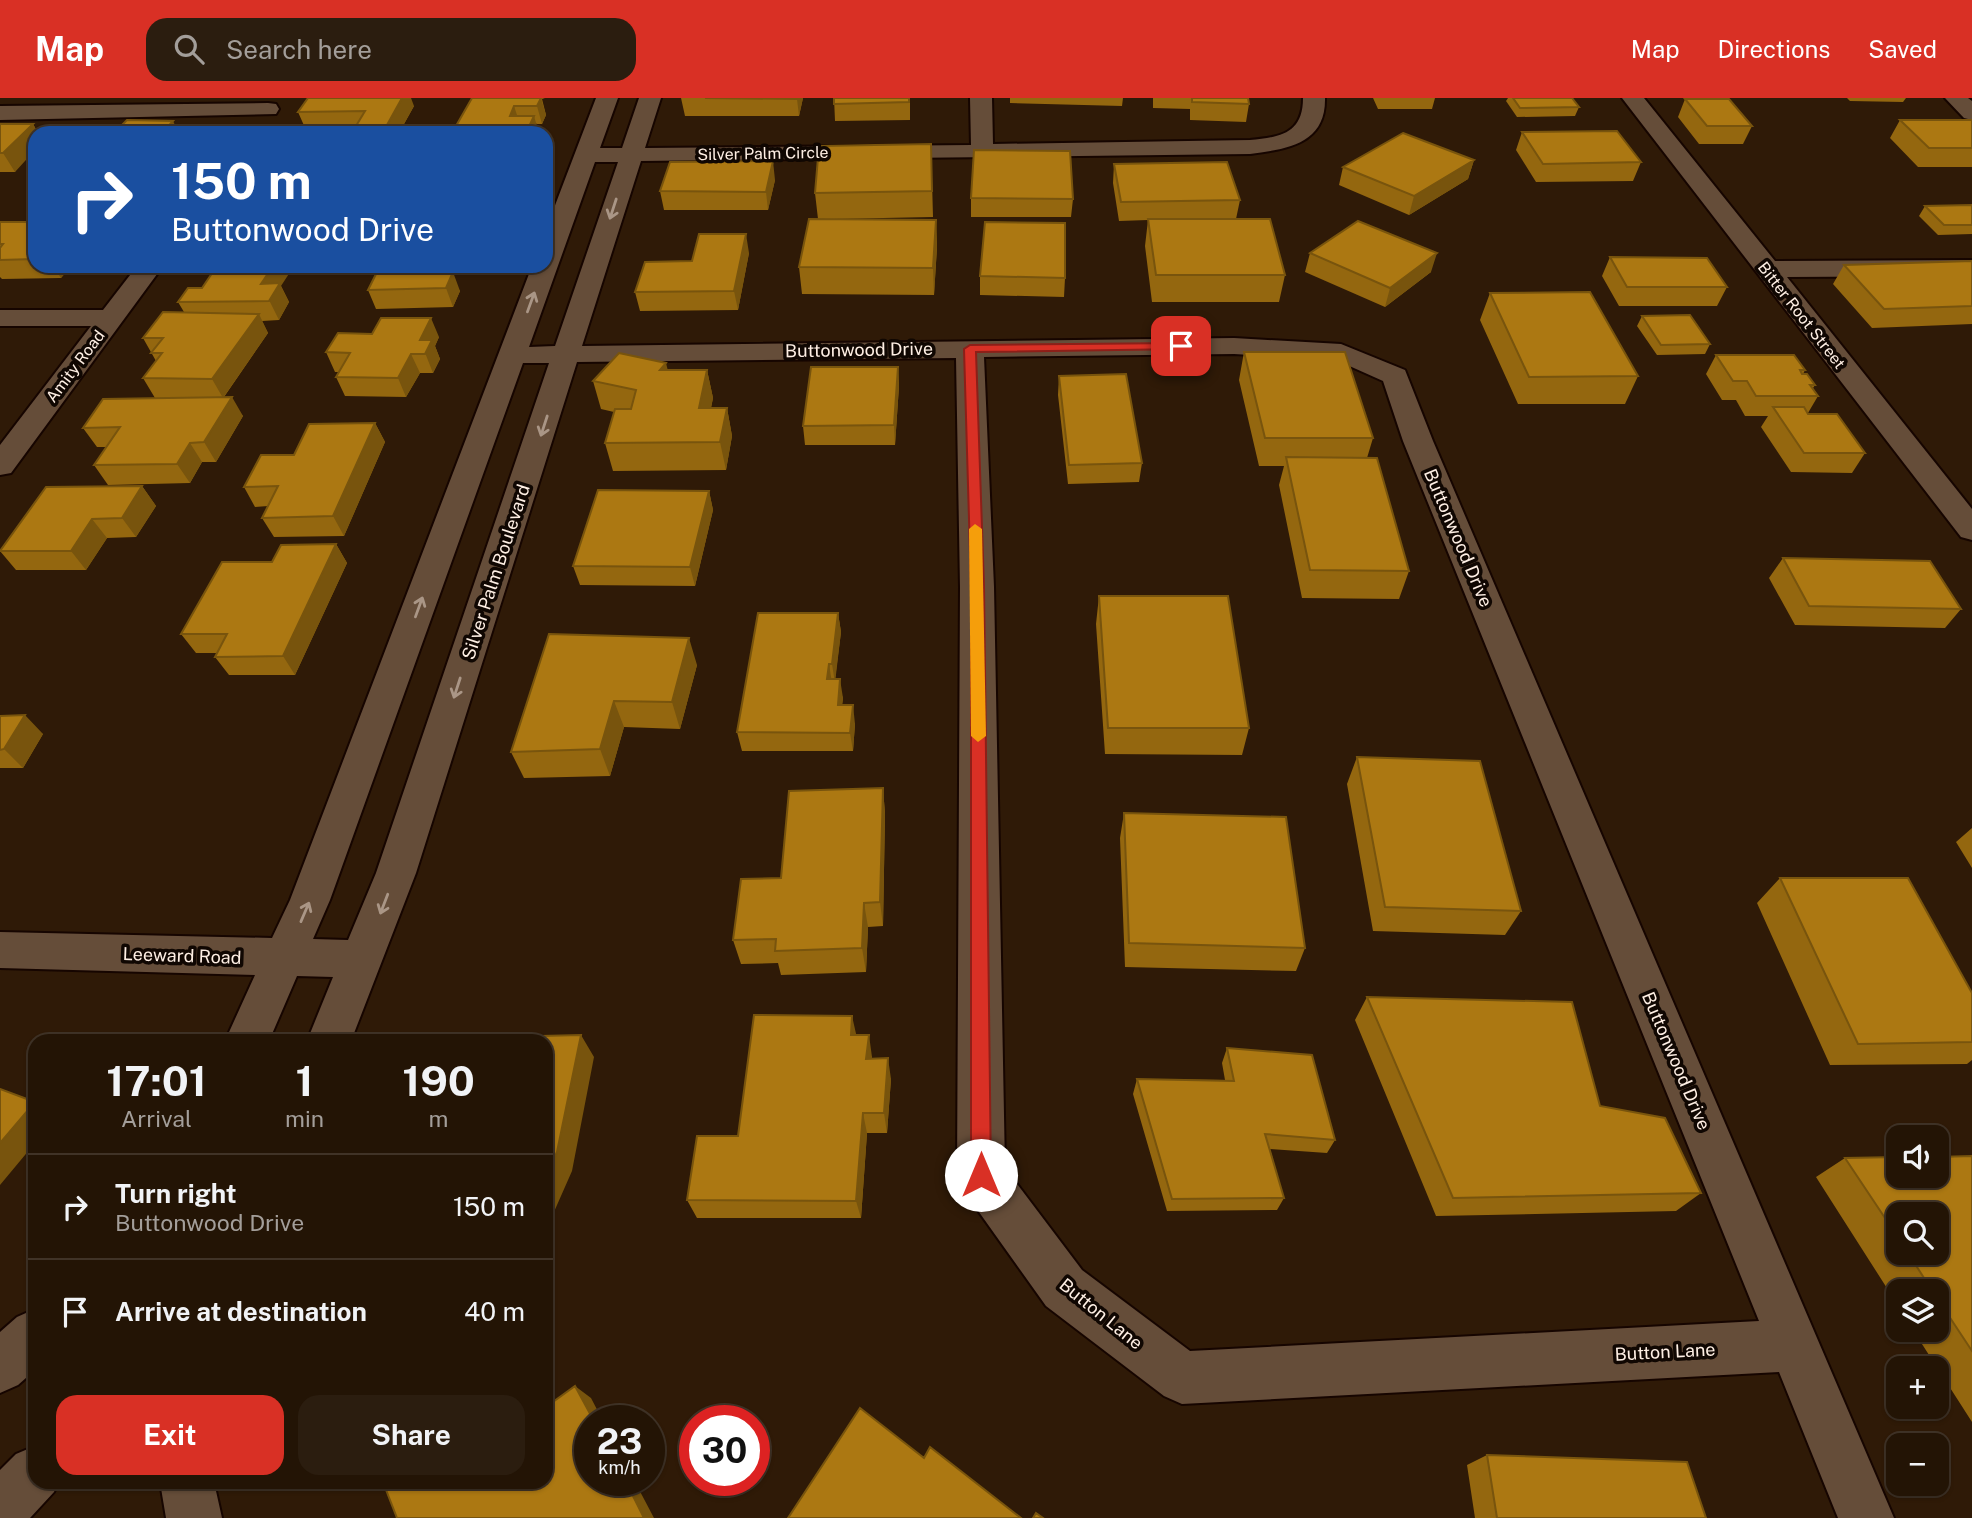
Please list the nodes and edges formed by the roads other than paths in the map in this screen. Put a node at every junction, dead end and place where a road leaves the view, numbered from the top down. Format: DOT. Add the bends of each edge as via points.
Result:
graph roads {
  1 [pos="607,98"];
  2 [pos="650,98"];
  3 [pos="981,98"];
  4 [pos="1314,98"];
  5 [pos="1633,98"];
  6 [pos="1956,98"];
  7 [pos="273,104"];
  8 [pos="0,113"];
  9 [pos="1972,113"];
  10 [pos="256,126"];
  11 [pos="982,151"];
  12 [pos="586,155"];
  13 [pos="631,155"];
  14 [pos="553,243"];
  15 [pos="1972,268"];
  16 [pos="1766,269"];
  17 [pos="145,273"];
  18 [pos="542,273"];
  19 [pos="0,318"];
  20 [pos="111,318"];
  21 [pos="970,349"];
  22 [pos="567,354"];
  23 [pos="512,355"];
  24 [pos="0,466"];
  25 [pos="1972,530"];
  26 [pos="0,950"];
  27 [pos="285,959"];
  28 [pos="363,959"];
  29 [pos="250,1034"];
  30 [pos="332,1034"];
  31 [pos="28,1341"];
  32 [pos="1794,1345"];
  33 [pos="0,1367"];
  34 [pos="28,1480"];
  35 [pos="188,1489"];
  36 [pos="0,1510"];
  37 [pos="194,1518"];
  38 [pos="1866,1518"];
  1 -- 12 [label="street"];
  2 -- 13 [label="street, Silver Palm Boulevard"];
  3 -- 11 [label="street"];
  4 -- 11 [label="street, Silver Palm Circle" via="1316,109 1305,131 1278,145"];
  5 -- 16 [label="street, Bitter Root Street"];
  6 -- 9 [label="street"];
  7 -- 8 [label="street"];
  7 -- 10 [label="street"];
  11 -- 13 [label="street, Silver Palm Circle"];
  12 -- 13 [label="street, Silver Palm Circle"];
  12 -- 14 [label="street"];
  13 -- 22 [label="street, Silver Palm Boulevard, one-way"];
  15 -- 16 [label="street"];
  16 -- 25 [label="street, Bitter Root Street"];
  17 -- 20 [label="street, Amity Road"];
  23 -- 18 [label="street, one-way"];
  19 -- 20 [label="street"];
  20 -- 24 [label="street, Amity Road"];
  21 -- 22 [label="street, Buttonwood Drive"];
  21 -- 32 [label="street, Buttonwood Drive" via="1234,345 1341,352 1395,376"];
  21 -- 32 [label="street, Button Lane" via="977,587 981,1175 1064,1288 1182,1378"];
  22 -- 23 [label="street, Buttonwood Drive"];
  22 -- 28 [label="street, Silver Palm Boulevard, one-way" via="396,873"];
  27 -- 23 [label="street, one-way"];
  26 -- 27 [label="street, Leeward Road"];
  27 -- 28 [label="street, Leeward Road"];
  27 -- 29 [label="street"];
  28 -- 30 [label="street, Silver Palm Boulevard"];
  31 -- 33 [label="street"];
  32 -- 38 [label="street, Buttonwood Drive"];
  34 -- 36 [label="street"];
  35 -- 37 [label="street"];
}
